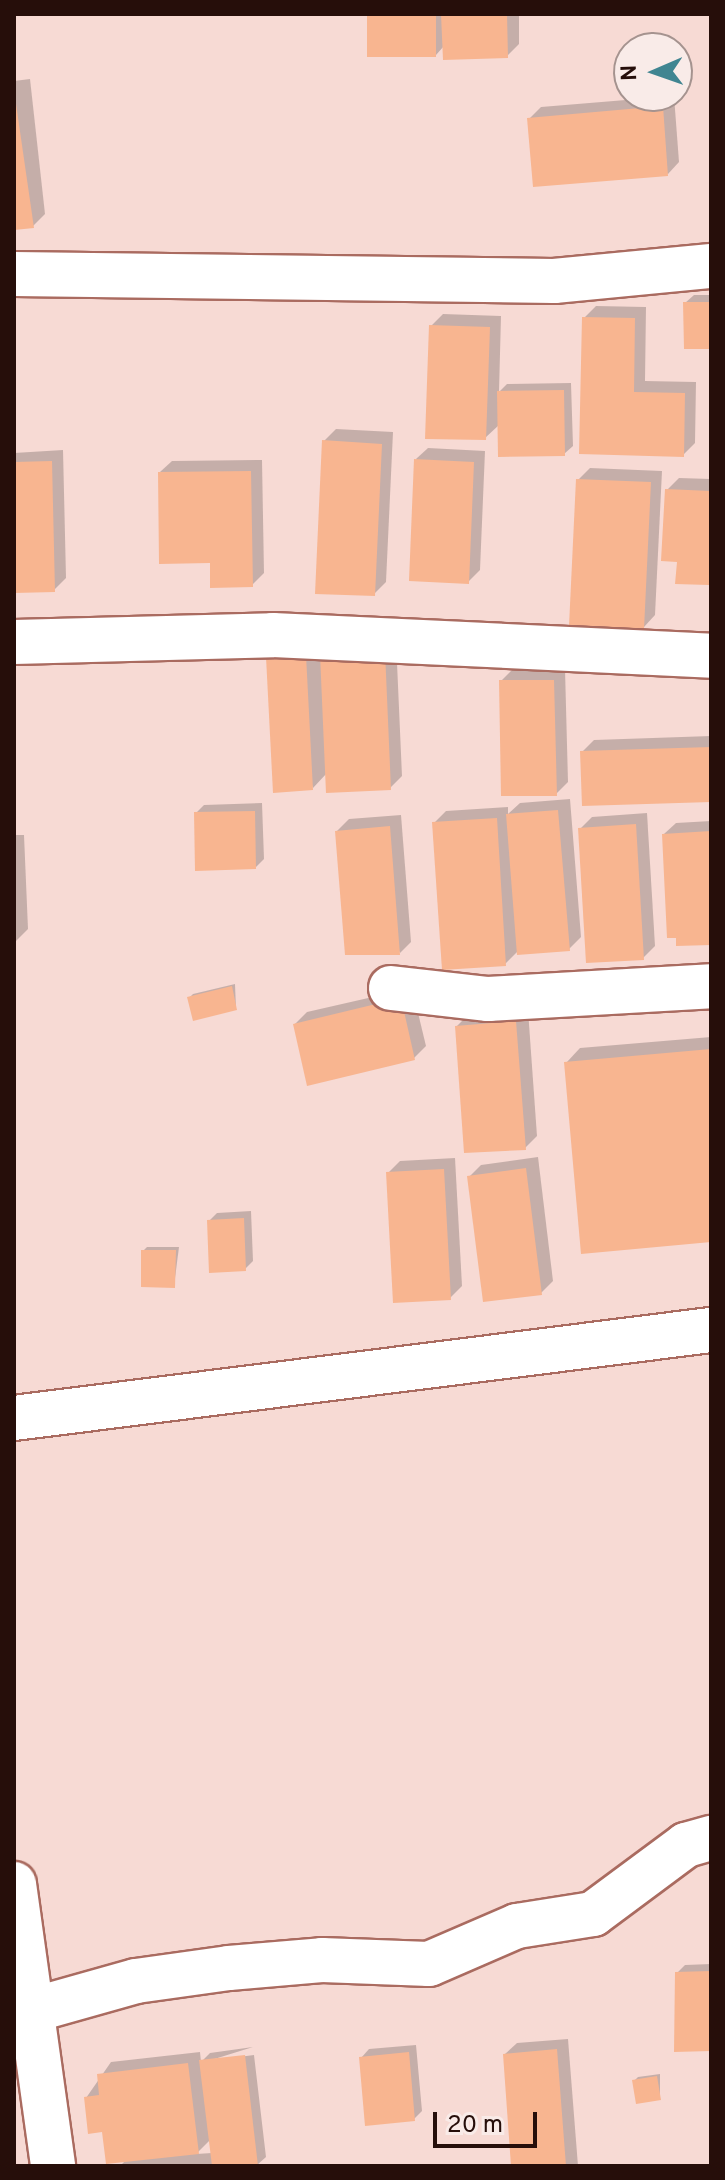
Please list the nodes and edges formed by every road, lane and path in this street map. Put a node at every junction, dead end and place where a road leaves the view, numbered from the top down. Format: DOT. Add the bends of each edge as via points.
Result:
graph roads {
  1 [pos="711,266"];
  2 [pos="14,274"];
  3 [pos="14,642"];
  4 [pos="711,656"];
  5 [pos="711,986"];
  6 [pos="391,988"];
  7 [pos="711,1330"];
  8 [pos="14,1418"];
  9 [pos="711,1838"];
  10 [pos="14,1884"];
  11 [pos="33,2010"];
  12 [pos="53,2166"];
  1 -- 2 [label="street" via="554,281"];
  3 -- 4 [label="street" via="273,635"];
  5 -- 6 [label="street" via="488,999"];
  7 -- 8 [label="street"];
  9 -- 11 [label="street" via="686,1845 593,1914 517,1926 476,1950 429,1964 322,1960 229,1968 136,1981"];
  10 -- 11 [label="street"];
  11 -- 12 [label="street"];
}
